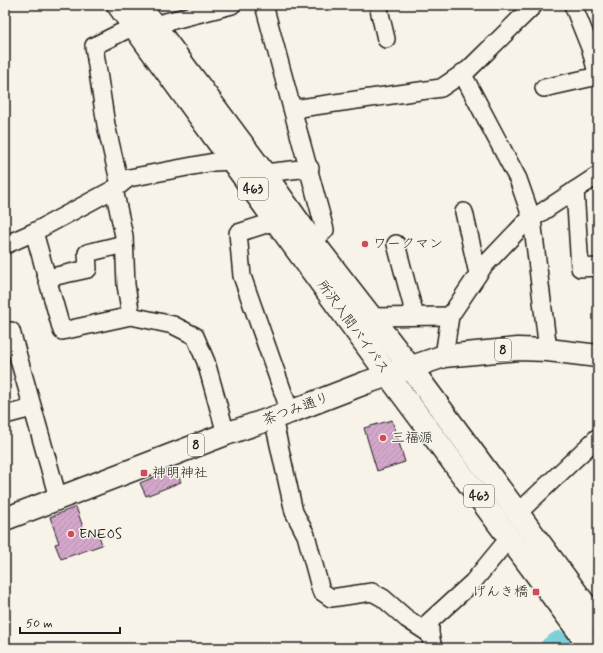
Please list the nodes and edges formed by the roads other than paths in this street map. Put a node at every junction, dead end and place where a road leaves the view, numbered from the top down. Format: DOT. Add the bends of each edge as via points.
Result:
graph roads {
  1 [pos="118,5"];
  2 [pos="139,5"];
  3 [pos="232,5"];
  4 [pos="264,5"];
  5 [pos="378,5"];
  6 [pos="534,5"];
  7 [pos="573,5"];
  8 [pos="144,26"];
  9 [pos="386,39"];
  10 [pos="462,73"];
  11 [pos="598,76"];
  12 [pos="544,88"];
  13 [pos="293,109"];
  14 [pos="233,161"];
  15 [pos="310,168"];
  16 [pos="264,173"];
  17 [pos="598,175"];
  18 [pos="117,187"];
  19 [pos="575,190"];
  20 [pos="464,212"];
  21 [pos="532,219"];
  22 [pos="276,221"];
  23 [pos="34,232"];
  24 [pos="313,242"];
  25 [pos="124,244"];
  26 [pos="396,244"];
  27 [pos="5,245"];
  28 [pos="598,267"];
  29 [pos="478,274"];
  30 [pos="47,278"];
  31 [pos="131,316"];
  32 [pos="415,316"];
  33 [pos="450,316"];
  34 [pos="370,317"];
  35 [pos="11,331"];
  36 [pos="548,350"];
  37 [pos="444,356"];
  38 [pos="598,356"];
  39 [pos="410,367"];
  40 [pos="388,375"];
  41 [pos="32,408"];
  42 [pos="5,415"];
  43 [pos="281,415"];
  44 [pos="226,434"];
  45 [pos="598,437"];
  46 [pos="58,498"];
  47 [pos="518,513"];
  48 [pos="5,519"];
  49 [pos="510,537"];
  50 [pos="598,622"];
  51 [pos="432,641"];
  52 [pos="591,648"];
  1 -- 8 [label="main road, 所沢入間バイパス / 463"];
  2 -- 8 [label="main road, 所沢入間バイパス / 463"];
  3 -- 8 [label="street"];
  4 -- 13 [label="street"];
  5 -- 9 [label="street"];
  6 -- 10 [label="street"];
  7 -- 11 [label="street" via="591,50"];
  8 -- 14 [label="main road, 所沢入間バイパス / 463"];
  8 -- 16 [label="main road, 所沢入間バイパス / 463"];
  8 -- 18 [label="street" via="94,46"];
  10 -- 13 [label="street" via="441,88"];
  10 -- 21 [label="street" via="518,179"];
  11 -- 12 [label="street"];
  13 -- 15 [label="street"];
  14 -- 18 [label="street" via="214,162 129,178"];
  14 -- 22 [label="main road, 所沢入間バイパス / 463"];
  15 -- 16 [label="street"];
  15 -- 24 [label="street" via="325,230"];
  16 -- 24 [label="main road, 所沢入間バイパス / 463"];
  17 -- 19 [label="street"];
  18 -- 23 [label="street"];
  18 -- 25 [label="street"];
  19 -- 21 [label="street"];
  19 -- 28 [label="street" via="580,268"];
  20 -- 29 [label="street"];
  21 -- 29 [label="street" via="524,224"];
  21 -- 36 [label="street"];
  22 -- 40 [label="main road, 所沢入間バイパス / 463"];
  22 -- 43 [label="street" via="238,233 242,276"];
  23 -- 27 [label="street"];
  23 -- 30 [label="street"];
  24 -- 34 [label="main road, 所沢入間バイパス / 463"];
  25 -- 30 [label="street" via="87,253 88,270"];
  25 -- 31 [label="street"];
  26 -- 32 [label="street"];
  29 -- 33 [label="street"];
  30 -- 31 [label="street" via="62,332"];
  31 -- 44 [label="street" via="173,325 195,336 206,362"];
  32 -- 33 [label="street"];
  32 -- 34 [label="street"];
  33 -- 37 [label="street"];
  34 -- 39 [label="main road, 所沢入間バイパス / 463"];
  35 -- 41 [label="street"];
  36 -- 37 [label="main road, 茶つみ通り / 8" via="518,349"];
  36 -- 38 [label="main road, 茶つみ通り / 8"];
  37 -- 39 [label="main road, 茶つみ通り / 8"];
  39 -- 40 [label="main road, 茶つみ通り / 8"];
  39 -- 47 [label="main road, 所沢入間バイパス / 463"];
  40 -- 43 [label="main road, 茶つみ通り / 8"];
  40 -- 49 [label="main road, 所沢入間バイパス / 463"];
  41 -- 42 [label="street"];
  41 -- 46 [label="street"];
  43 -- 44 [label="main road, 茶つみ通り / 8"];
  43 -- 51 [label="street" via="294,512 306,535 321,592 331,598 372,592 383,598"];
  44 -- 46 [label="main road, 茶つみ通り / 8"];
  45 -- 47 [label="street"];
  46 -- 48 [label="main road, 茶つみ通り / 8"];
  47 -- 50 [label="main road, 所沢入間バイパス / 463"];
  49 -- 51 [label="street" via="473,582 430,621"];
  49 -- 52 [label="main road, 所沢入間バイパス / 463"];
}
